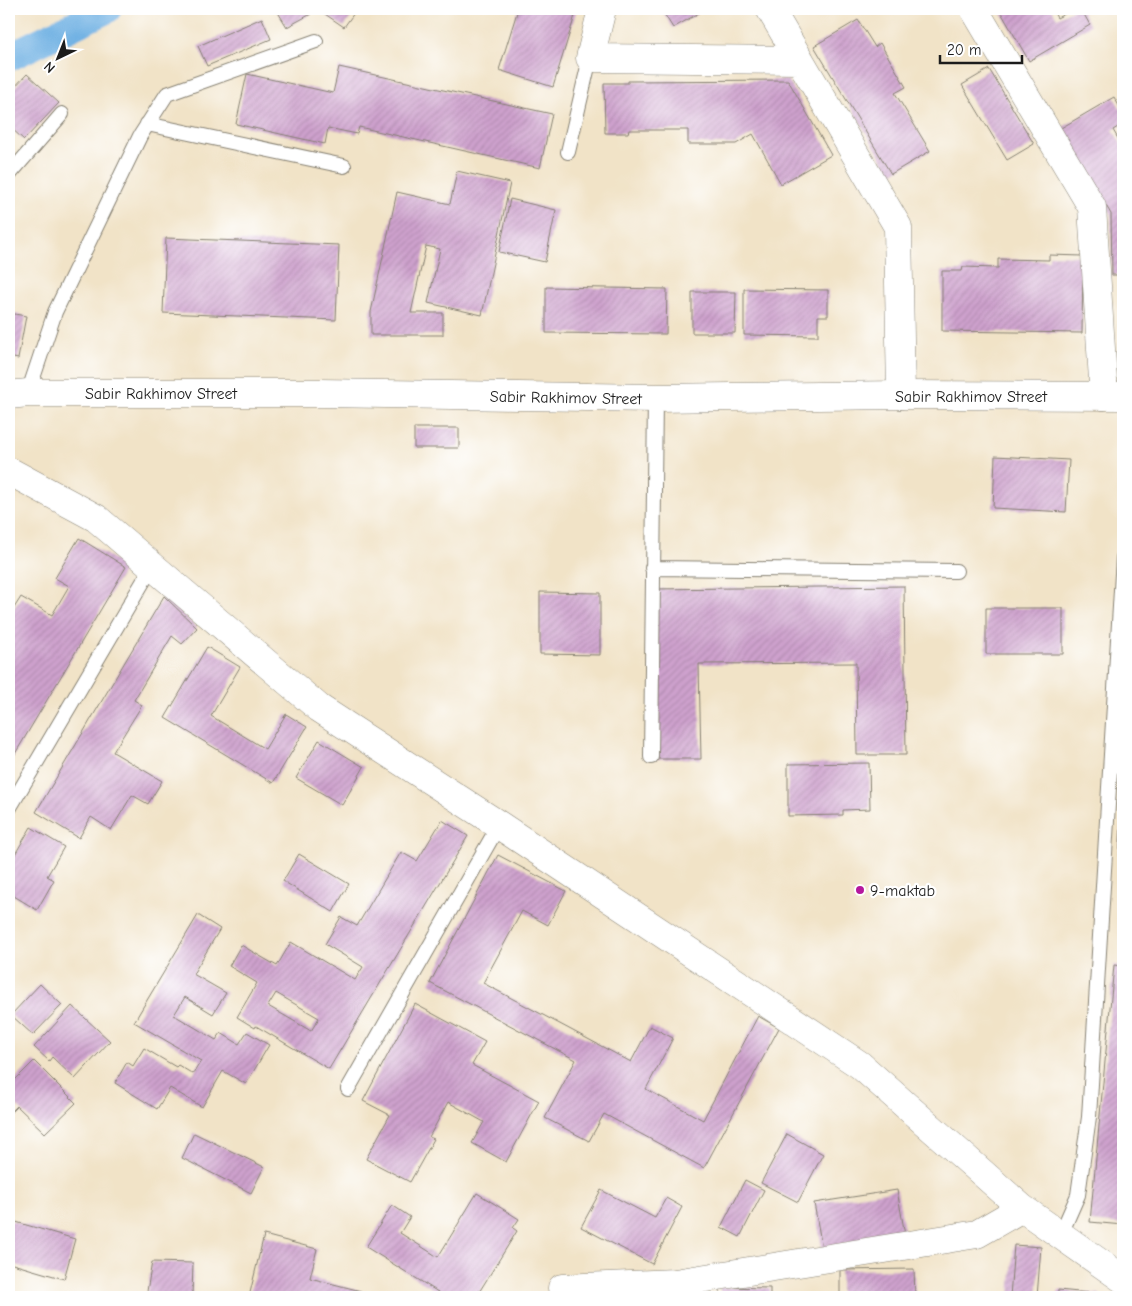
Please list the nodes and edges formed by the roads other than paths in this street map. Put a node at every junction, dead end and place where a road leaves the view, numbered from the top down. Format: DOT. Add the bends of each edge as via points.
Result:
graph roads {
  1 [pos="602,9"];
  2 [pos="770,9"];
  3 [pos="974,9"];
  4 [pos="316,41"];
  5 [pos="590,58"];
  6 [pos="800,60"];
  7 [pos="62,114"];
  8 [pos="147,124"];
  9 [pos="568,152"];
  10 [pos="344,166"];
  11 [pos="9,175"];
  12 [pos="18,394"];
  13 [pos="901,395"];
  14 [pos="1114,396"];
  15 [pos="655,398"];
  16 [pos="9,471"];
  17 [pos="1123,557"];
  18 [pos="152,565"];
  19 [pos="652,568"];
  20 [pos="956,571"];
  21 [pos="651,757"];
  22 [pos="9,809"];
  23 [pos="500,825"];
  24 [pos="348,1089"];
  25 [pos="1022,1208"];
  26 [pos="1060,1236"];
  27 [pos="1123,1279"];
  28 [pos="562,1288"];
  1 -- 5 [label="street"];
  2 -- 6 [label="street"];
  3 -- 14 [label="street" via="1092,207"];
  4 -- 8 [label="lane" via="167,94"];
  5 -- 6 [label="street"];
  5 -- 9 [label="lane"];
  6 -- 13 [label="street" via="898,227"];
  7 -- 11 [label="lane"];
  8 -- 10 [label="lane"];
  8 -- 12 [label="lane"];
  12 -- 15 [label="street, Sabir Rakhimov Street" via="320,393"];
  13 -- 14 [label="street, Sabir Rakhimov Street"];
  13 -- 15 [label="street, Sabir Rakhimov Street"];
  15 -- 19 [label="lane"];
  16 -- 18 [label="street" via="96,518"];
  17 -- 26 [label="lane" via="1089,1117 1078,1194"];
  18 -- 22 [label="lane"];
  18 -- 23 [label="street" via="319,708"];
  19 -- 20 [label="lane"];
  19 -- 21 [label="lane"];
  23 -- 24 [label="lane"];
  23 -- 25 [label="street" via="860,1065"];
  25 -- 26 [label="street"];
  25 -- 28 [label="street" via="977,1234 675,1283"];
  26 -- 27 [label="street"];
}
